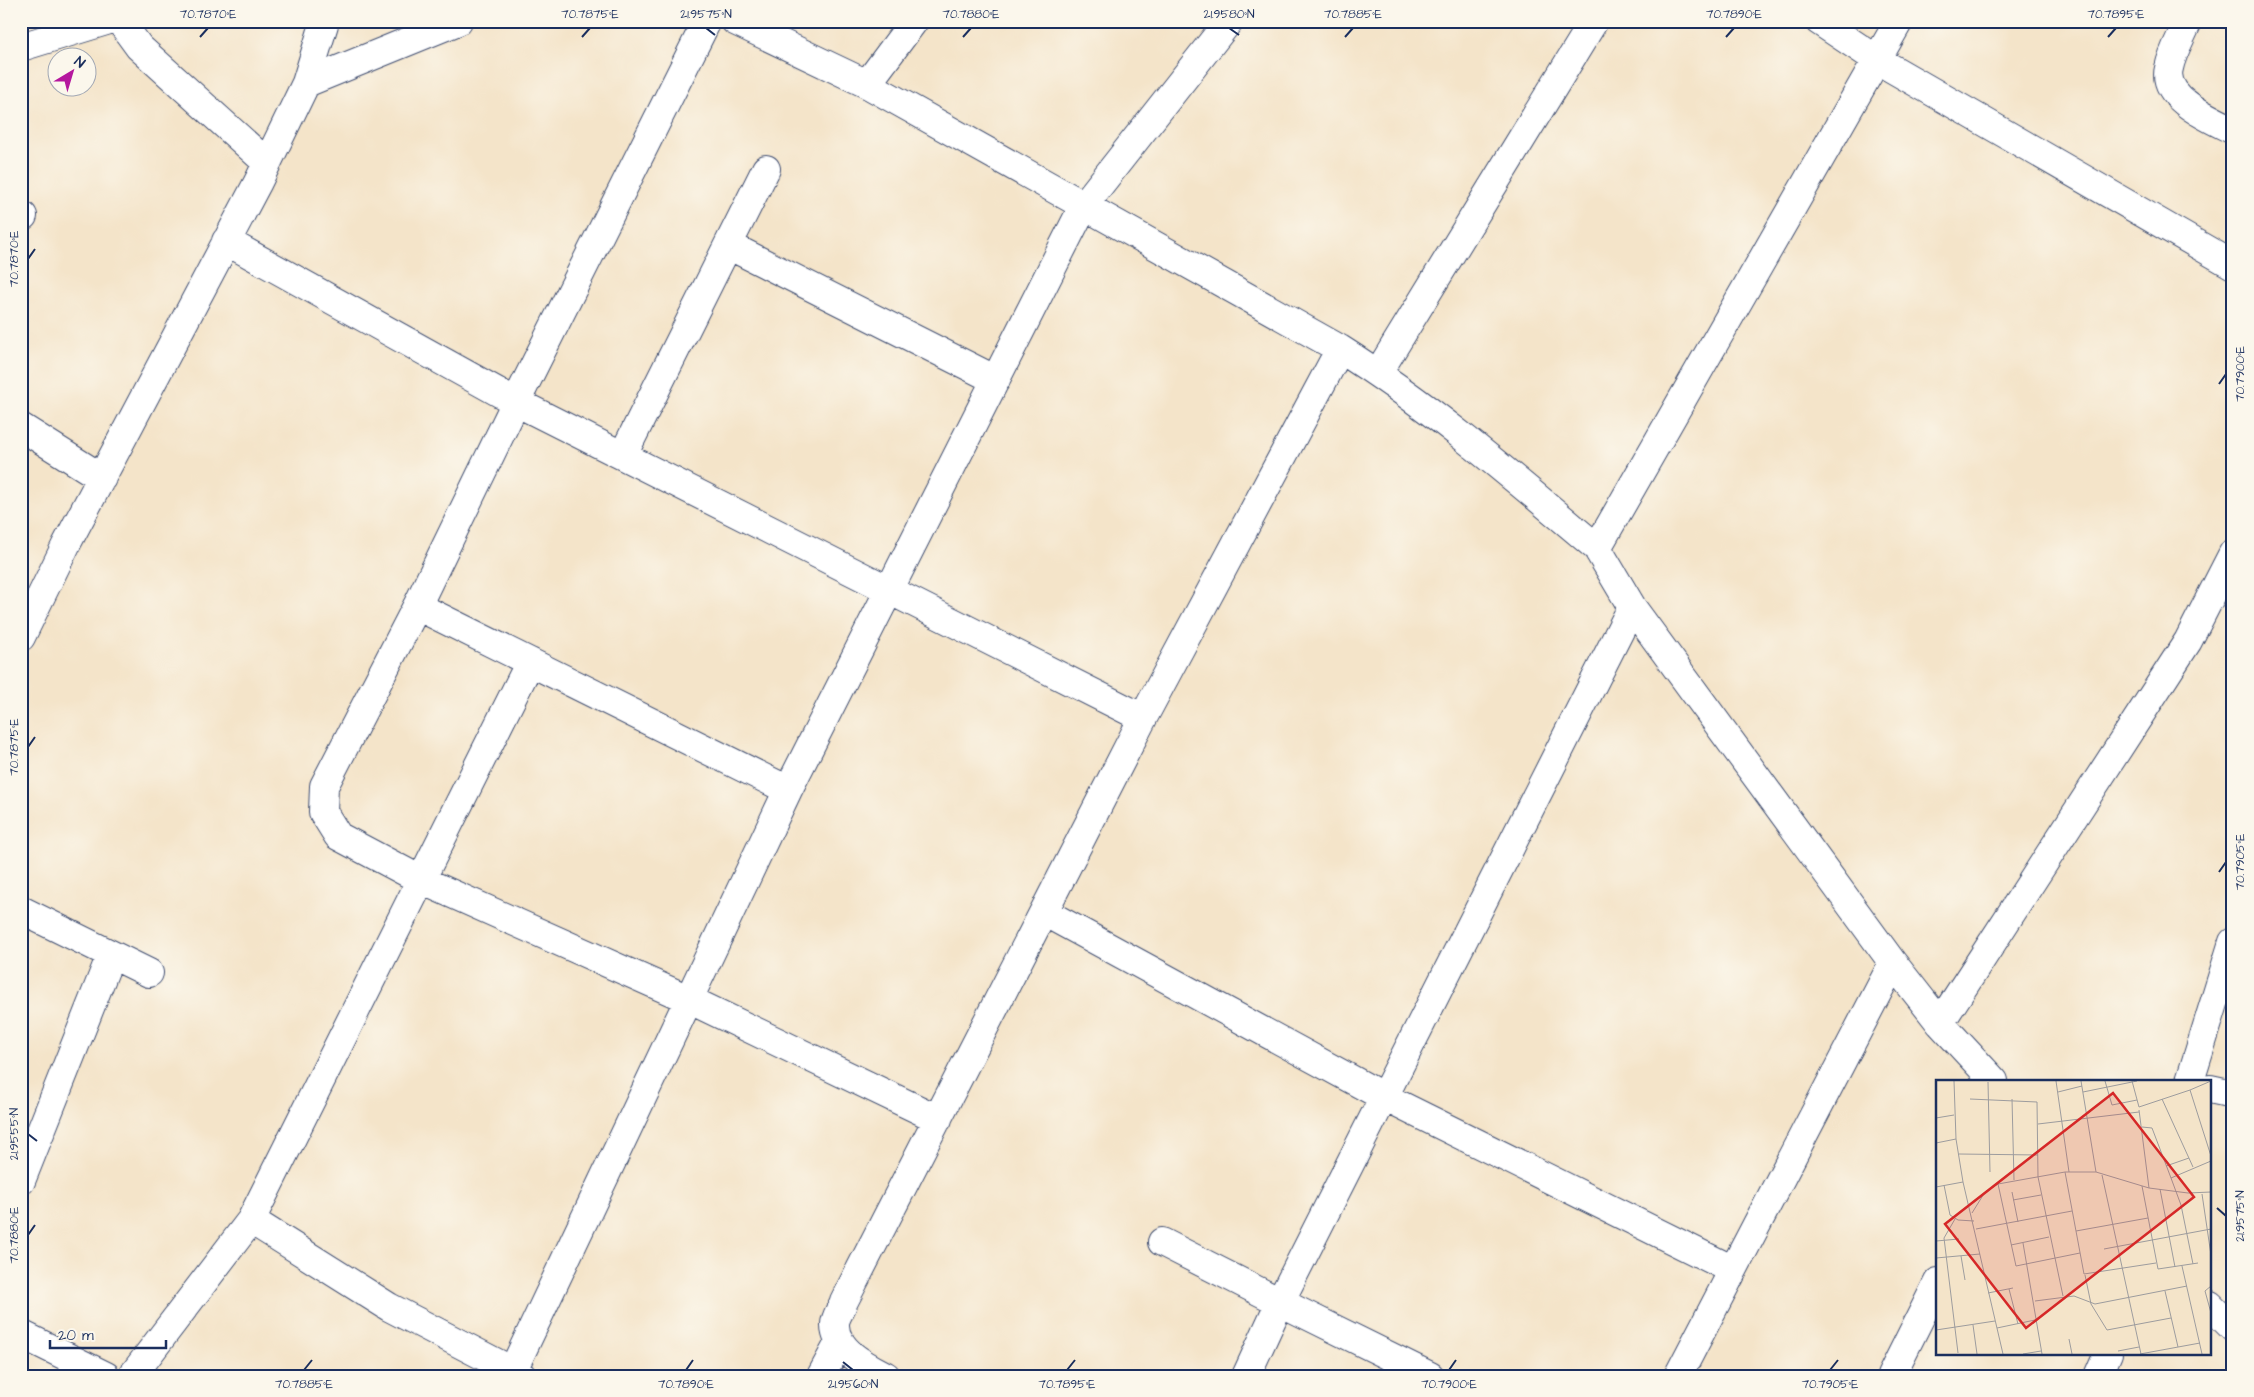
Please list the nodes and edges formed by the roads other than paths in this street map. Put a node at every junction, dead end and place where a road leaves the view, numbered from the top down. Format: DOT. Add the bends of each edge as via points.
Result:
graph roads {
  1 [pos="106,21"];
  2 [pos="120,21"];
  3 [pos="325,21"];
  4 [pos="458,21"];
  5 [pos="707,21"];
  6 [pos="735,21"];
  7 [pos="914,21"];
  8 [pos="1594,21"];
  9 [pos="1819,21"];
  10 [pos="1900,21"];
  11 [pos="2188,21"];
  12 [pos="1223,23"];
  13 [pos="21,47"];
  14 [pos="1878,60"];
  15 [pos="306,83"];
  16 [pos="867,84"];
  17 [pos="2233,130"];
  18 [pos="267,163"];
  19 [pos="766,169"];
  20 [pos="1084,205"];
  21 [pos="226,241"];
  22 [pos="728,245"];
  23 [pos="2233,264"];
  24 [pos="1340,349"];
  25 [pos="1378,373"];
  26 [pos="996,380"];
  27 [pos="516,402"];
  28 [pos="21,427"];
  29 [pos="622,455"];
  30 [pos="102,478"];
  31 [pos="1597,548"];
  32 [pos="2233,553"];
  33 [pos="889,589"];
  34 [pos="417,606"];
  35 [pos="1632,607"];
  36 [pos="21,638"];
  37 [pos="530,662"];
  38 [pos="1143,718"];
  39 [pos="788,790"];
  40 [pos="421,880"];
  41 [pos="21,910"];
  42 [pos="1044,912"];
  43 [pos="2232,950"];
  44 [pos="111,955"];
  45 [pos="1893,963"];
  46 [pos="149,972"];
  47 [pos="688,999"];
  48 [pos="1940,1023"];
  49 [pos="1993,1080"];
  50 [pos="2190,1080"];
  51 [pos="2212,1089"];
  52 [pos="2233,1094"];
  53 [pos="1384,1097"];
  54 [pos="938,1119"];
  55 [pos="21,1181"];
  56 [pos="251,1220"];
  57 [pos="1162,1242"];
  58 [pos="1733,1270"];
  59 [pos="1936,1286"];
  60 [pos="1280,1302"];
  61 [pos="2212,1307"];
  62 [pos="2233,1328"];
  63 [pos="21,1334"];
  64 [pos="840,1341"];
  65 [pos="2108,1354"];
  66 [pos="517,1373"];
  67 [pos="106,1376"];
  68 [pos="132,1376"];
  69 [pos="822,1376"];
  70 [pos="886,1376"];
  71 [pos="1246,1376"];
  72 [pos="1430,1376"];
  73 [pos="1678,1376"];
  74 [pos="1891,1376"];
  75 [pos="2098,1376"];
  1 -- 13 [label="street"];
  2 -- 18 [label="street" via="139,47"];
  3 -- 15 [label="street"];
  4 -- 15 [label="street"];
  5 -- 27 [label="street"];
  6 -- 16 [label="street"];
  7 -- 16 [label="street"];
  8 -- 25 [label="street"];
  9 -- 14 [label="street"];
  10 -- 14 [label="street"];
  11 -- 17 [label="street" via="2168,69 2171,90 2193,109"];
  12 -- 20 [label="street"];
  14 -- 23 [label="street"];
  14 -- 31 [label="street"];
  15 -- 18 [label="street"];
  16 -- 20 [label="street"];
  18 -- 21 [label="street"];
  19 -- 22 [label="street"];
  20 -- 24 [label="street"];
  20 -- 26 [label="street"];
  21 -- 27 [label="street"];
  21 -- 30 [label="street"];
  22 -- 26 [label="street"];
  22 -- 29 [label="street"];
  24 -- 25 [label="street"];
  24 -- 38 [label="street"];
  25 -- 31 [label="street" via="1467,439"];
  26 -- 33 [label="street"];
  27 -- 29 [label="street"];
  27 -- 34 [label="street"];
  28 -- 30 [label="street"];
  29 -- 33 [label="street"];
  30 -- 36 [label="street"];
  31 -- 35 [label="street"];
  32 -- 48 [label="street" via="2188,641"];
  33 -- 38 [label="street"];
  33 -- 39 [label="street"];
  34 -- 37 [label="street"];
  34 -- 40 [label="street" via="324,786 323,812 338,836"];
  35 -- 45 [label="street"];
  35 -- 53 [label="street"];
  37 -- 39 [label="street"];
  37 -- 40 [label="street"];
  38 -- 42 [label="street"];
  39 -- 47 [label="street"];
  40 -- 47 [label="street"];
  40 -- 56 [label="street"];
  41 -- 44 [label="street"];
  42 -- 53 [label="street"];
  42 -- 54 [label="street"];
  43 -- 50 [label="street"];
  44 -- 46 [label="street"];
  44 -- 55 [label="street"];
  45 -- 48 [label="street"];
  45 -- 58 [label="street"];
  47 -- 54 [label="street"];
  47 -- 66 [label="street"];
  48 -- 49 [label="street"];
  51 -- 52 [label="street"];
  53 -- 58 [label="street"];
  53 -- 60 [label="street"];
  54 -- 64 [label="street" via="844,1302 835,1323"];
  56 -- 66 [label="street" via="389,1307"];
  56 -- 68 [label="street"];
  57 -- 60 [label="street"];
  58 -- 73 [label="street"];
  59 -- 74 [label="street"];
  60 -- 71 [label="street"];
  60 -- 72 [label="street"];
  61 -- 62 [label="street"];
  63 -- 67 [label="street"];
  64 -- 69 [label="street"];
  64 -- 70 [label="street" via="859,1361"];
  65 -- 75 [label="street"];
}
